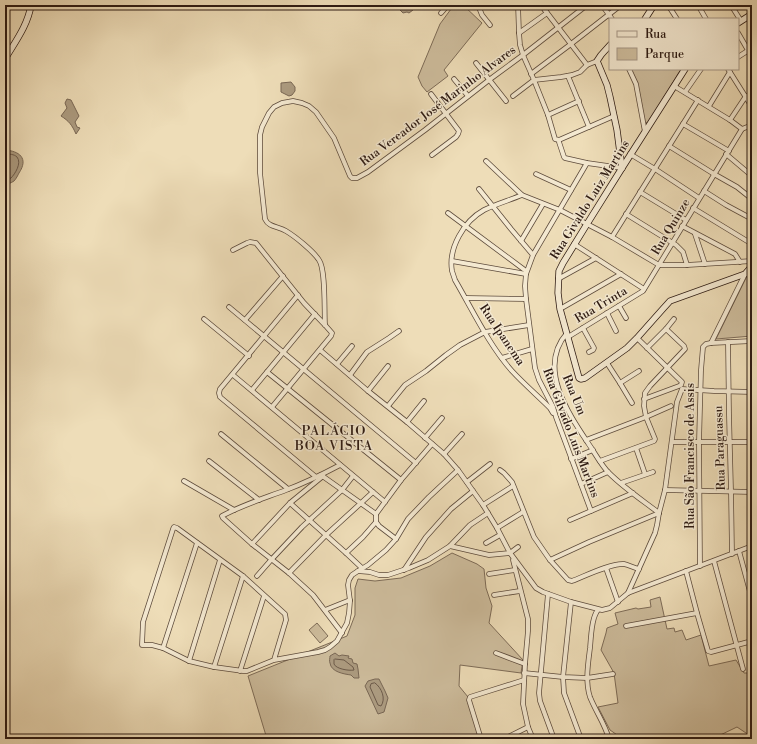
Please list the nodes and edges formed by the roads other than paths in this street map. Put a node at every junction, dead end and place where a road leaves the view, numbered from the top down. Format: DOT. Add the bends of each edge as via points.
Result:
graph roads {
  1 [pos="31,5"];
  2 [pos="448,5"];
  3 [pos="478,5"];
  4 [pos="518,5"];
  5 [pos="541,5"];
  6 [pos="550,5"];
  7 [pos="587,5"];
  8 [pos="602,5"];
  9 [pos="621,5"];
  10 [pos="654,5"];
  11 [pos="668,5"];
  12 [pos="698,5"];
  13 [pos="731,5"];
  14 [pos="546,11"];
  15 [pos="441,13"];
  16 [pos="609,14"];
  17 [pos="752,14"];
  18 [pos="611,18"];
  19 [pos="645,18"];
  20 [pos="676,18"];
  21 [pos="705,18"];
  22 [pos="738,18"];
  23 [pos="740,22"];
  24 [pos="490,24"];
  25 [pos="558,28"];
  26 [pos="519,33"];
  27 [pos="739,34"];
  28 [pos="571,44"];
  29 [pos="609,46"];
  30 [pos="750,49"];
  31 [pos="523,55"];
  32 [pos="739,56"];
  33 [pos="752,56"];
  34 [pos="5,59"];
  35 [pos="598,61"];
  36 [pos="476,63"];
  37 [pos="587,65"];
  38 [pos="629,70"];
  39 [pos="684,70"];
  40 [pos="700,70"];
  41 [pos="729,70"];
  42 [pos="531,74"];
  43 [pos="568,76"];
  44 [pos="454,79"];
  45 [pos="489,80"];
  46 [pos="534,80"];
  47 [pos="674,86"];
  48 [pos="685,92"];
  49 [pos="432,94"];
  50 [pos="468,96"];
  51 [pos="513,96"];
  52 [pos="746,96"];
  53 [pos="698,100"];
  54 [pos="506,101"];
  55 [pos="579,102"];
  56 [pos="709,106"];
  57 [pos="752,107"];
  58 [pos="446,113"];
  59 [pos="548,115"];
  60 [pos="614,116"];
  61 [pos="730,120"];
  62 [pos="683,124"];
  63 [pos="752,125"];
  64 [pos="589,127"];
  65 [pos="742,129"];
  66 [pos="645,132"];
  67 [pos="559,142"];
  68 [pos="669,146"];
  69 [pos="727,152"];
  70 [pos="630,154"];
  71 [pos="432,155"];
  72 [pos="486,161"];
  73 [pos="587,163"];
  74 [pos="622,168"];
  75 [pos="655,169"];
  76 [pos="536,174"];
  77 [pos="714,174"];
  78 [pos="752,176"];
  79 [pos="479,190"];
  80 [pos="571,190"];
  81 [pos="704,191"];
  82 [pos="640,192"];
  83 [pos="522,195"];
  84 [pos="700,198"];
  85 [pos="752,199"];
  86 [pos="543,204"];
  87 [pos="493,206"];
  88 [pos="693,208"];
  89 [pos="560,210"];
  90 [pos="448,213"];
  91 [pos="626,214"];
  92 [pos="752,219"];
  93 [pos="686,220"];
  94 [pos="588,224"];
  95 [pos="682,226"];
  96 [pos="466,227"];
  97 [pos="695,234"];
  98 [pos="612,237"];
  99 [pos="521,241"];
  100 [pos="672,242"];
  101 [pos="574,244"];
  102 [pos="752,244"];
  103 [pos="233,250"];
  104 [pos="533,255"];
  105 [pos="596,258"];
  106 [pos="452,261"];
  107 [pos="752,261"];
  108 [pos="740,262"];
  109 [pos="705,264"];
  110 [pos="660,265"];
  111 [pos="687,265"];
  112 [pos="752,266"];
  113 [pos="526,272"];
  114 [pos="621,274"];
  115 [pos="745,274"];
  116 [pos="282,276"];
  117 [pos="558,280"];
  118 [pos="644,289"];
  119 [pos="298,295"];
  120 [pos="466,298"];
  121 [pos="526,299"];
  122 [pos="619,306"];
  123 [pos="229,307"];
  124 [pos="560,309"];
  125 [pos="607,313"];
  126 [pos="314,314"];
  127 [pos="626,318"];
  128 [pos="204,319"];
  129 [pos="674,319"];
  130 [pos="245,320"];
  131 [pos="325,325"];
  132 [pos="529,325"];
  133 [pos="583,328"];
  134 [pos="666,329"];
  135 [pos="399,331"];
  136 [pos="616,331"];
  137 [pos="485,332"];
  138 [pos="567,335"];
  139 [pos="264,336"];
  140 [pos="637,338"];
  141 [pos="752,341"];
  142 [pos="728,342"];
  143 [pos="711,343"];
  144 [pos="352,346"];
  145 [pos="647,348"];
  146 [pos="532,349"];
  147 [pos="320,350"];
  148 [pos="283,352"];
  149 [pos="589,352"];
  150 [pos="249,356"];
  151 [pos="502,358"];
  152 [pos="607,363"];
  153 [pos="337,364"];
  154 [pos="388,366"];
  155 [pos="667,367"];
  156 [pos="304,370"];
  157 [pos="639,371"];
  158 [pos="267,372"];
  159 [pos="233,375"];
  160 [pos="350,375"];
  161 [pos="620,383"];
  162 [pos="288,389"];
  163 [pos="252,390"];
  164 [pos="700,390"];
  165 [pos="368,391"];
  166 [pos="729,392"];
  167 [pos="752,392"];
  168 [pos="644,399"];
  169 [pos="424,401"];
  170 [pos="632,403"];
  171 [pos="388,406"];
  172 [pos="671,406"];
  173 [pos="272,408"];
  174 [pos="556,417"];
  175 [pos="646,417"];
  176 [pos="442,418"];
  177 [pos="407,422"];
  178 [pos="221,434"];
  179 [pos="462,434"];
  180 [pos="425,438"];
  181 [pos="586,440"];
  182 [pos="672,442"];
  183 [pos="699,442"];
  184 [pos="752,442"];
  185 [pos="730,443"];
  186 [pos="432,444"];
  187 [pos="636,448"];
  188 [pos="593,450"];
  189 [pos="444,454"];
  190 [pos="571,459"];
  191 [pos="209,461"];
  192 [pos="600,461"];
  193 [pos="416,463"];
  194 [pos="490,464"];
  195 [pos="340,465"];
  196 [pos="458,470"];
  197 [pos="500,470"];
  198 [pos="608,472"];
  199 [pos="653,472"];
  200 [pos="645,474"];
  201 [pos="322,476"];
  202 [pos="353,476"];
  203 [pos="316,477"];
  204 [pos="401,480"];
  205 [pos="184,481"];
  206 [pos="467,482"];
  207 [pos="621,483"];
  208 [pos="580,484"];
  209 [pos="513,486"];
  210 [pos="288,489"];
  211 [pos="342,490"];
  212 [pos="665,490"];
  213 [pos="699,490"];
  214 [pos="473,491"];
  215 [pos="732,491"];
  216 [pos="373,492"];
  217 [pos="752,492"];
  218 [pos="633,493"];
  219 [pos="259,500"];
  220 [pos="385,502"];
  221 [pos="290,503"];
  222 [pos="361,504"];
  223 [pos="483,505"];
  224 [pos="234,510"];
  225 [pos="591,511"];
  226 [pos="488,512"];
  227 [pos="523,512"];
  228 [pos="659,513"];
  229 [pos="376,514"];
  230 [pos="309,520"];
  231 [pos="570,520"];
  232 [pos="376,522"];
  233 [pos="497,528"];
  234 [pos="326,535"];
  235 [pos="500,536"];
  236 [pos="396,539"];
  237 [pos="197,543"];
  238 [pos="486,543"];
  239 [pos="252,544"];
  240 [pos="450,546"];
  241 [pos="518,546"];
  242 [pos="752,546"];
  243 [pos="739,551"];
  244 [pos="346,553"];
  245 [pos="732,554"];
  246 [pos="511,555"];
  247 [pos="220,560"];
  248 [pos="271,560"];
  249 [pos="550,560"];
  250 [pos="714,561"];
  251 [pos="700,566"];
  252 [pos="606,568"];
  253 [pos="360,569"];
  254 [pos="404,570"];
  255 [pos="515,570"];
  256 [pos="639,570"];
  257 [pos="686,571"];
  258 [pos="289,573"];
  259 [pos="489,574"];
  260 [pos="243,576"];
  261 [pos="257,576"];
  262 [pos="520,591"];
  263 [pos="628,593"];
  264 [pos="548,594"];
  265 [pos="494,595"];
  266 [pos="264,596"];
  267 [pos="752,599"];
  268 [pos="350,600"];
  269 [pos="571,602"];
  270 [pos="618,602"];
  271 [pos="325,610"];
  272 [pos="598,610"];
  273 [pos="697,614"];
  274 [pos="626,626"];
  275 [pos="342,633"];
  276 [pos="752,641"];
  277 [pos="736,645"];
  278 [pos="163,648"];
  279 [pos="496,653"];
  280 [pos="274,660"];
  281 [pos="188,661"];
  282 [pos="525,664"];
  283 [pos="214,667"];
  284 [pos="743,669"];
  285 [pos="240,671"];
  286 [pos="524,673"];
  287 [pos="540,674"];
  288 [pos="613,674"];
  289 [pos="563,677"];
  290 [pos="587,678"];
  291 [pos="524,680"];
  292 [pos="528,727"];
  293 [pos="481,739"];
  294 [pos="504,739"];
  295 [pos="533,739"];
  296 [pos="554,739"];
  297 [pos="581,739"];
  298 [pos="609,739"];
  1 -- 34 [label="street" via="21,33"];
  2 -- 15 [label="street"];
  3 -- 24 [label="street"];
  4 -- 26 [label="street"];
  5 -- 14 [label="street"];
  6 -- 14 [label="street"];
  7 -- 25 [label="street, Rua Vereador José Marinho Alvares"];
  8 -- 16 [label="street"];
  9 -- 16 [label="street"];
  10 -- 19 [label="street"];
  11 -- 20 [label="street"];
  12 -- 21 [label="street"];
  13 -- 22 [label="street"];
  14 -- 25 [label="street"];
  14 -- 26 [label="street"];
  16 -- 18 [label="street"];
  16 -- 28 [label="street"];
  17 -- 23 [label="street"];
  25 -- 28 [label="street"];
  25 -- 31 [label="street, Rua Vereador José Marinho Alvares"];
  26 -- 31 [label="street"];
  27 -- 30 [label="street"];
  28 -- 37 [label="street"];
  28 -- 42 [label="street"];
  29 -- 35 [label="street"];
  30 -- 32 [label="street"];
  30 -- 33 [label="street"];
  31 -- 42 [label="street"];
  31 -- 45 [label="street, Rua Vereador José Marinho Alvares"];
  35 -- 37 [label="street"];
  35 -- 60 [label="street"];
  36 -- 45 [label="street"];
  37 -- 43 [label="street" via="576,74"];
  38 -- 66 [label="street" via="636,84"];
  39 -- 47 [label="street, Rua Givaldo Luiz Martins"];
  40 -- 48 [label="street"];
  41 -- 52 [label="street"];
  41 -- 56 [label="street"];
  42 -- 46 [label="street"];
  43 -- 46 [label="street"];
  43 -- 55 [label="street"];
  44 -- 50 [label="street"];
  45 -- 50 [label="street, Rua Vereador José Marinho Alvares"];
  45 -- 54 [label="street"];
  46 -- 51 [label="street"];
  46 -- 59 [label="street"];
  47 -- 48 [label="street"];
  47 -- 66 [label="street, Rua Givaldo Luiz Martins"];
  48 -- 53 [label="street"];
  49 -- 58 [label="street"];
  50 -- 58 [label="street, Rua Vereador José Marinho Alvares"];
  52 -- 57 [label="street"];
  52 -- 61 [label="street"];
  53 -- 56 [label="street"];
  53 -- 62 [label="street"];
  55 -- 59 [label="street"];
  55 -- 64 [label="street"];
  56 -- 61 [label="street"];
  58 -- 71 [label="street" via="458,129 458,134"];
  58 -- 131 [label="street, Rua Vereador José Marinho Alvares" via="357,178 350,176 334,138 309,106 293,101 282,103 269,113 262,127 259,142 265,219 269,225 286,231 319,260 324,280"];
  59 -- 64 [label="street" via="557,140"];
  60 -- 64 [label="street"];
  60 -- 74 [label="street"];
  61 -- 65 [label="street"];
  62 -- 68 [label="street"];
  62 -- 69 [label="street"];
  63 -- 65 [label="street"];
  65 -- 69 [label="street"];
  66 -- 70 [label="street, Rua Givaldo Luiz Martins"];
  67 -- 73 [label="street" via="565,158"];
  68 -- 75 [label="street"];
  68 -- 77 [label="street"];
  69 -- 77 [label="street"];
  69 -- 78 [label="street"];
  70 -- 74 [label="street, Rua Givaldo Luiz Martins"];
  70 -- 75 [label="street"];
  72 -- 83 [label="street"];
  73 -- 74 [label="street"];
  73 -- 80 [label="street, Rua Gilvado Luis Martins"];
  74 -- 94 [label="street, Rua Givaldo Luiz Martins"];
  75 -- 82 [label="street"];
  75 -- 84 [label="street"];
  76 -- 80 [label="street"];
  77 -- 81 [label="street, Rua Quinze"];
  77 -- 85 [label="street"];
  79 -- 87 [label="street"];
  80 -- 89 [label="street, Rua Gilvado Luis Martins"];
  81 -- 84 [label="street, Rua Quinze"];
  81 -- 92 [label="street"];
  82 -- 91 [label="street"];
  82 -- 93 [label="street"];
  83 -- 86 [label="street"];
  83 -- 87 [label="street"];
  84 -- 88 [label="street, Rua Quinze"];
  86 -- 89 [label="street"];
  86 -- 99 [label="street"];
  87 -- 96 [label="street" via="476,216"];
  87 -- 99 [label="street"];
  88 -- 93 [label="street, Rua Quinze"];
  88 -- 102 [label="street"];
  89 -- 94 [label="street"];
  89 -- 104 [label="street, Rua Gilvado Luis Martins"];
  90 -- 96 [label="street"];
  91 -- 98 [label="street"];
  91 -- 100 [label="street"];
  93 -- 95 [label="street, Rua Quinze"];
  94 -- 98 [label="street"];
  94 -- 101 [label="street, Rua Givaldo Luiz Martins"];
  95 -- 97 [label="street"];
  95 -- 100 [label="street, Rua Quinze"];
  96 -- 106 [label="street" via="454,248"];
  96 -- 113 [label="street"];
  97 -- 108 [label="street" via="734,254"];
  97 -- 109 [label="street"];
  98 -- 110 [label="street"];
  99 -- 104 [label="street"];
  100 -- 110 [label="street, Rua Quinze"];
  100 -- 111 [label="street" via="683,252"];
  101 -- 105 [label="street"];
  101 -- 117 [label="street, Rua Givaldo Luiz Martins" via="559,271"];
  103 -- 116 [label="street" via="250,242 256,244"];
  104 -- 113 [label="street, Rua Gilvado Luis Martins"];
  105 -- 114 [label="street"];
  105 -- 117 [label="street"];
  106 -- 113 [label="street"];
  106 -- 120 [label="street, Rua Ipanema" via="455,280"];
  107 -- 108 [label="street"];
  108 -- 109 [label="street"];
  109 -- 111 [label="street"];
  110 -- 111 [label="street"];
  110 -- 118 [label="street, Rua Quinze"];
  112 -- 115 [label="street"];
  113 -- 121 [label="street, Rua Gilvado Luis Martins"];
  114 -- 118 [label="street"];
  114 -- 124 [label="street"];
  115 -- 140 [label="street" via="670,301"];
  115 -- 143 [label="street"];
  116 -- 119 [label="street"];
  116 -- 130 [label="street"];
  117 -- 124 [label="street, Rua Givaldo Luiz Martins"];
  118 -- 122 [label="street, Rua Trinta"];
  119 -- 126 [label="street"];
  119 -- 139 [label="street"];
  120 -- 121 [label="street"];
  120 -- 137 [label="street, Rua Ipanema"];
  121 -- 132 [label="street, Rua Gilvado Luis Martins"];
  122 -- 125 [label="street, Rua Trinta"];
  122 -- 127 [label="street"];
  123 -- 130 [label="street"];
  124 -- 138 [label="street, Rua Givaldo Luiz Martins"];
  125 -- 133 [label="street, Rua Trinta"];
  125 -- 136 [label="street"];
  126 -- 131 [label="street"];
  126 -- 148 [label="street"];
  128 -- 150 [label="street"];
  129 -- 134 [label="street"];
  130 -- 139 [label="street"];
  131 -- 147 [label="street" via="332,333"];
  132 -- 137 [label="street"];
  132 -- 146 [label="street, Rua Gilvado Luis Martins"];
  133 -- 138 [label="street, Rua Trinta"];
  133 -- 149 [label="street" via="594,348"];
  134 -- 145 [label="street"];
  134 -- 155 [label="street" via="685,349"];
  135 -- 160 [label="street" via="367,352"];
  137 -- 151 [label="street, Rua Ipanema"];
  137 -- 171 [label="street" via="460,345 405,385"];
  138 -- 152 [label="street, Rua Givaldo Luiz Martins" via="579,378 585,378"];
  138 -- 181 [label="street, Rua Um" via="561,339 554,374 567,410"];
  139 -- 148 [label="street"];
  139 -- 150 [label="street"];
  140 -- 145 [label="street"];
  140 -- 152 [label="street"];
  141 -- 142 [label="street"];
  142 -- 143 [label="street"];
  142 -- 166 [label="street, Rua Paraguassu"];
  143 -- 164 [label="street, Rua São Francisco de Assis" via="703,347"];
  144 -- 153 [label="street"];
  145 -- 155 [label="street"];
  146 -- 151 [label="street"];
  146 -- 174 [label="street, Rua Gilvado Luis Martins" via="539,380"];
  147 -- 153 [label="street"];
  147 -- 156 [label="street"];
  148 -- 156 [label="street"];
  148 -- 158 [label="street"];
  150 -- 159 [label="street"];
  151 -- 174 [label="street, Rua Ipanema"];
  152 -- 161 [label="street"];
  153 -- 160 [label="street"];
  154 -- 165 [label="street"];
  155 -- 168 [label="street" via="647,390"];
  155 -- 168 [label="street" via="682,382 681,385"];
  156 -- 162 [label="street"];
  156 -- 193 [label="street"];
  157 -- 161 [label="street"];
  158 -- 162 [label="street"];
  158 -- 163 [label="street"];
  159 -- 163 [label="street"];
  159 -- 203 [label="street" via="220,389 220,397"];
  160 -- 165 [label="street"];
  161 -- 170 [label="street"];
  162 -- 173 [label="street"];
  162 -- 204 [label="street"];
  163 -- 173 [label="street"];
  164 -- 166 [label="street"];
  164 -- 182 [label="street" via="682,390 677,402"];
  164 -- 183 [label="street, Rua São Francisco de Assis"];
  165 -- 171 [label="street"];
  166 -- 167 [label="street"];
  166 -- 185 [label="street, Rua Paraguassu"];
  168 -- 175 [label="street"];
  169 -- 177 [label="street"];
  171 -- 177 [label="street"];
  172 -- 175 [label="street"];
  173 -- 195 [label="street"];
  174 -- 190 [label="street, Rua Gilvado Luis Martins"];
  175 -- 181 [label="street"];
  175 -- 187 [label="street" via="655,439"];
  176 -- 180 [label="street"];
  177 -- 180 [label="street"];
  178 -- 210 [label="street"];
  179 -- 189 [label="street"];
  180 -- 186 [label="street"];
  181 -- 188 [label="street, Rua Um"];
  182 -- 183 [label="street"];
  182 -- 212 [label="street"];
  183 -- 185 [label="street"];
  183 -- 213 [label="street, Rua São Francisco de Assis"];
  184 -- 185 [label="street"];
  185 -- 215 [label="street, Rua Paraguassu"];
  186 -- 189 [label="street"];
  186 -- 193 [label="street"];
  187 -- 192 [label="street"];
  187 -- 200 [label="street"];
  188 -- 190 [label="street"];
  188 -- 192 [label="street"];
  189 -- 196 [label="street"];
  190 -- 208 [label="street, Rua Gilvado Luis Martins"];
  191 -- 219 [label="street"];
  192 -- 198 [label="street"];
  193 -- 204 [label="street"];
  194 -- 206 [label="street"];
  195 -- 201 [label="street"];
  195 -- 202 [label="street"];
  196 -- 206 [label="street"];
  196 -- 236 [label="street" via="408,519"];
  197 -- 209 [label="street"];
  198 -- 207 [label="street"];
  198 -- 208 [label="street"];
  199 -- 200 [label="street"];
  200 -- 207 [label="street"];
  201 -- 203 [label="street"];
  201 -- 211 [label="street"];
  201 -- 221 [label="street"];
  202 -- 211 [label="street"];
  202 -- 216 [label="street"];
  203 -- 210 [label="street"];
  204 -- 220 [label="street"];
  205 -- 224 [label="street"];
  206 -- 214 [label="street"];
  207 -- 218 [label="street"];
  208 -- 225 [label="street, Rua Gilvado Luis Martins"];
  209 -- 223 [label="street"];
  209 -- 227 [label="street"];
  210 -- 219 [label="street"];
  211 -- 222 [label="street"];
  211 -- 230 [label="street"];
  212 -- 213 [label="street"];
  212 -- 228 [label="street"];
  213 -- 215 [label="street"];
  213 -- 251 [label="street, Rua São Francisco de Assis"];
  214 -- 223 [label="street"];
  214 -- 254 [label="street" via="451,509 426,537"];
  215 -- 217 [label="street"];
  215 -- 245 [label="street, Rua Paraguassu"];
  216 -- 220 [label="street"];
  216 -- 222 [label="street"];
  218 -- 225 [label="street"];
  218 -- 228 [label="street"];
  219 -- 224 [label="street"];
  220 -- 229 [label="street"];
  221 -- 230 [label="street"];
  221 -- 239 [label="street"];
  222 -- 229 [label="street"];
  222 -- 234 [label="street"];
  223 -- 226 [label="street"];
  224 -- 239 [label="street" via="222,517"];
  225 -- 231 [label="street"];
  226 -- 233 [label="street"];
  226 -- 240 [label="street" via="470,525"];
  227 -- 233 [label="street"];
  227 -- 249 [label="street" via="534,537"];
  228 -- 249 [label="street"];
  228 -- 256 [label="street" via="655,533"];
  229 -- 232 [label="street"];
  230 -- 234 [label="street"];
  230 -- 248 [label="street"];
  232 -- 236 [label="street"];
  232 -- 244 [label="street"];
  233 -- 235 [label="street"];
  234 -- 244 [label="street"];
  234 -- 258 [label="street"];
  235 -- 238 [label="street"];
  235 -- 246 [label="street"];
  236 -- 253 [label="street" via="377,558"];
  237 -- 247 [label="street"];
  237 -- 278 [label="street"];
  237 -- 278 [label="street" via="176,528 173,529 143,622 142,645"];
  239 -- 248 [label="street"];
  240 -- 246 [label="street" via="489,555"];
  240 -- 254 [label="street" via="428,560"];
  241 -- 246 [label="street"];
  242 -- 243 [label="street"];
  243 -- 245 [label="street"];
  243 -- 267 [label="street"];
  244 -- 253 [label="street"];
  245 -- 250 [label="street"];
  246 -- 255 [label="street"];
  246 -- 264 [label="street" via="536,588"];
  247 -- 260 [label="street"];
  247 -- 281 [label="street"];
  248 -- 258 [label="street"];
  248 -- 261 [label="street"];
  249 -- 252 [label="street" via="570,581"];
  250 -- 251 [label="street"];
  250 -- 277 [label="street"];
  251 -- 257 [label="street"];
  252 -- 256 [label="street" via="624,564"];
  252 -- 270 [label="street"];
  253 -- 254 [label="street" via="384,576"];
  253 -- 268 [label="street" via="349,580"];
  255 -- 259 [label="street"];
  255 -- 262 [label="street"];
  256 -- 263 [label="street"];
  257 -- 263 [label="street"];
  257 -- 273 [label="street"];
  258 -- 271 [label="street"];
  260 -- 266 [label="street"];
  260 -- 283 [label="street"];
  262 -- 265 [label="street"];
  262 -- 282 [label="street" via="528,619"];
  263 -- 270 [label="street"];
  264 -- 269 [label="street"];
  264 -- 287 [label="street"];
  266 -- 280 [label="street" via="286,617"];
  266 -- 285 [label="street"];
  268 -- 271 [label="street"];
  268 -- 275 [label="street" via="347,623"];
  269 -- 272 [label="street"];
  269 -- 289 [label="street"];
  270 -- 272 [label="street" via="610,608"];
  271 -- 275 [label="street"];
  272 -- 290 [label="street" via="591,634"];
  273 -- 274 [label="street"];
  273 -- 277 [label="street" via="708,651"];
  275 -- 280 [label="street" via="326,650"];
  276 -- 277 [label="street"];
  277 -- 284 [label="street"];
  278 -- 281 [label="street"];
  279 -- 282 [label="street"];
  280 -- 285 [label="street"];
  281 -- 283 [label="street"];
  282 -- 286 [label="street"];
  283 -- 285 [label="street"];
  286 -- 287 [label="street"];
  286 -- 291 [label="street"];
  287 -- 289 [label="street"];
  287 -- 296 [label="street" via="539,697"];
  288 -- 290 [label="street"];
  289 -- 290 [label="street"];
  289 -- 297 [label="street" via="565,698"];
  290 -- 298 [label="street" via="590,695"];
  291 -- 292 [label="street" via="523,709"];
  291 -- 293 [label="street" via="470,696"];
  292 -- 294 [label="street"];
  292 -- 295 [label="street"];
}
